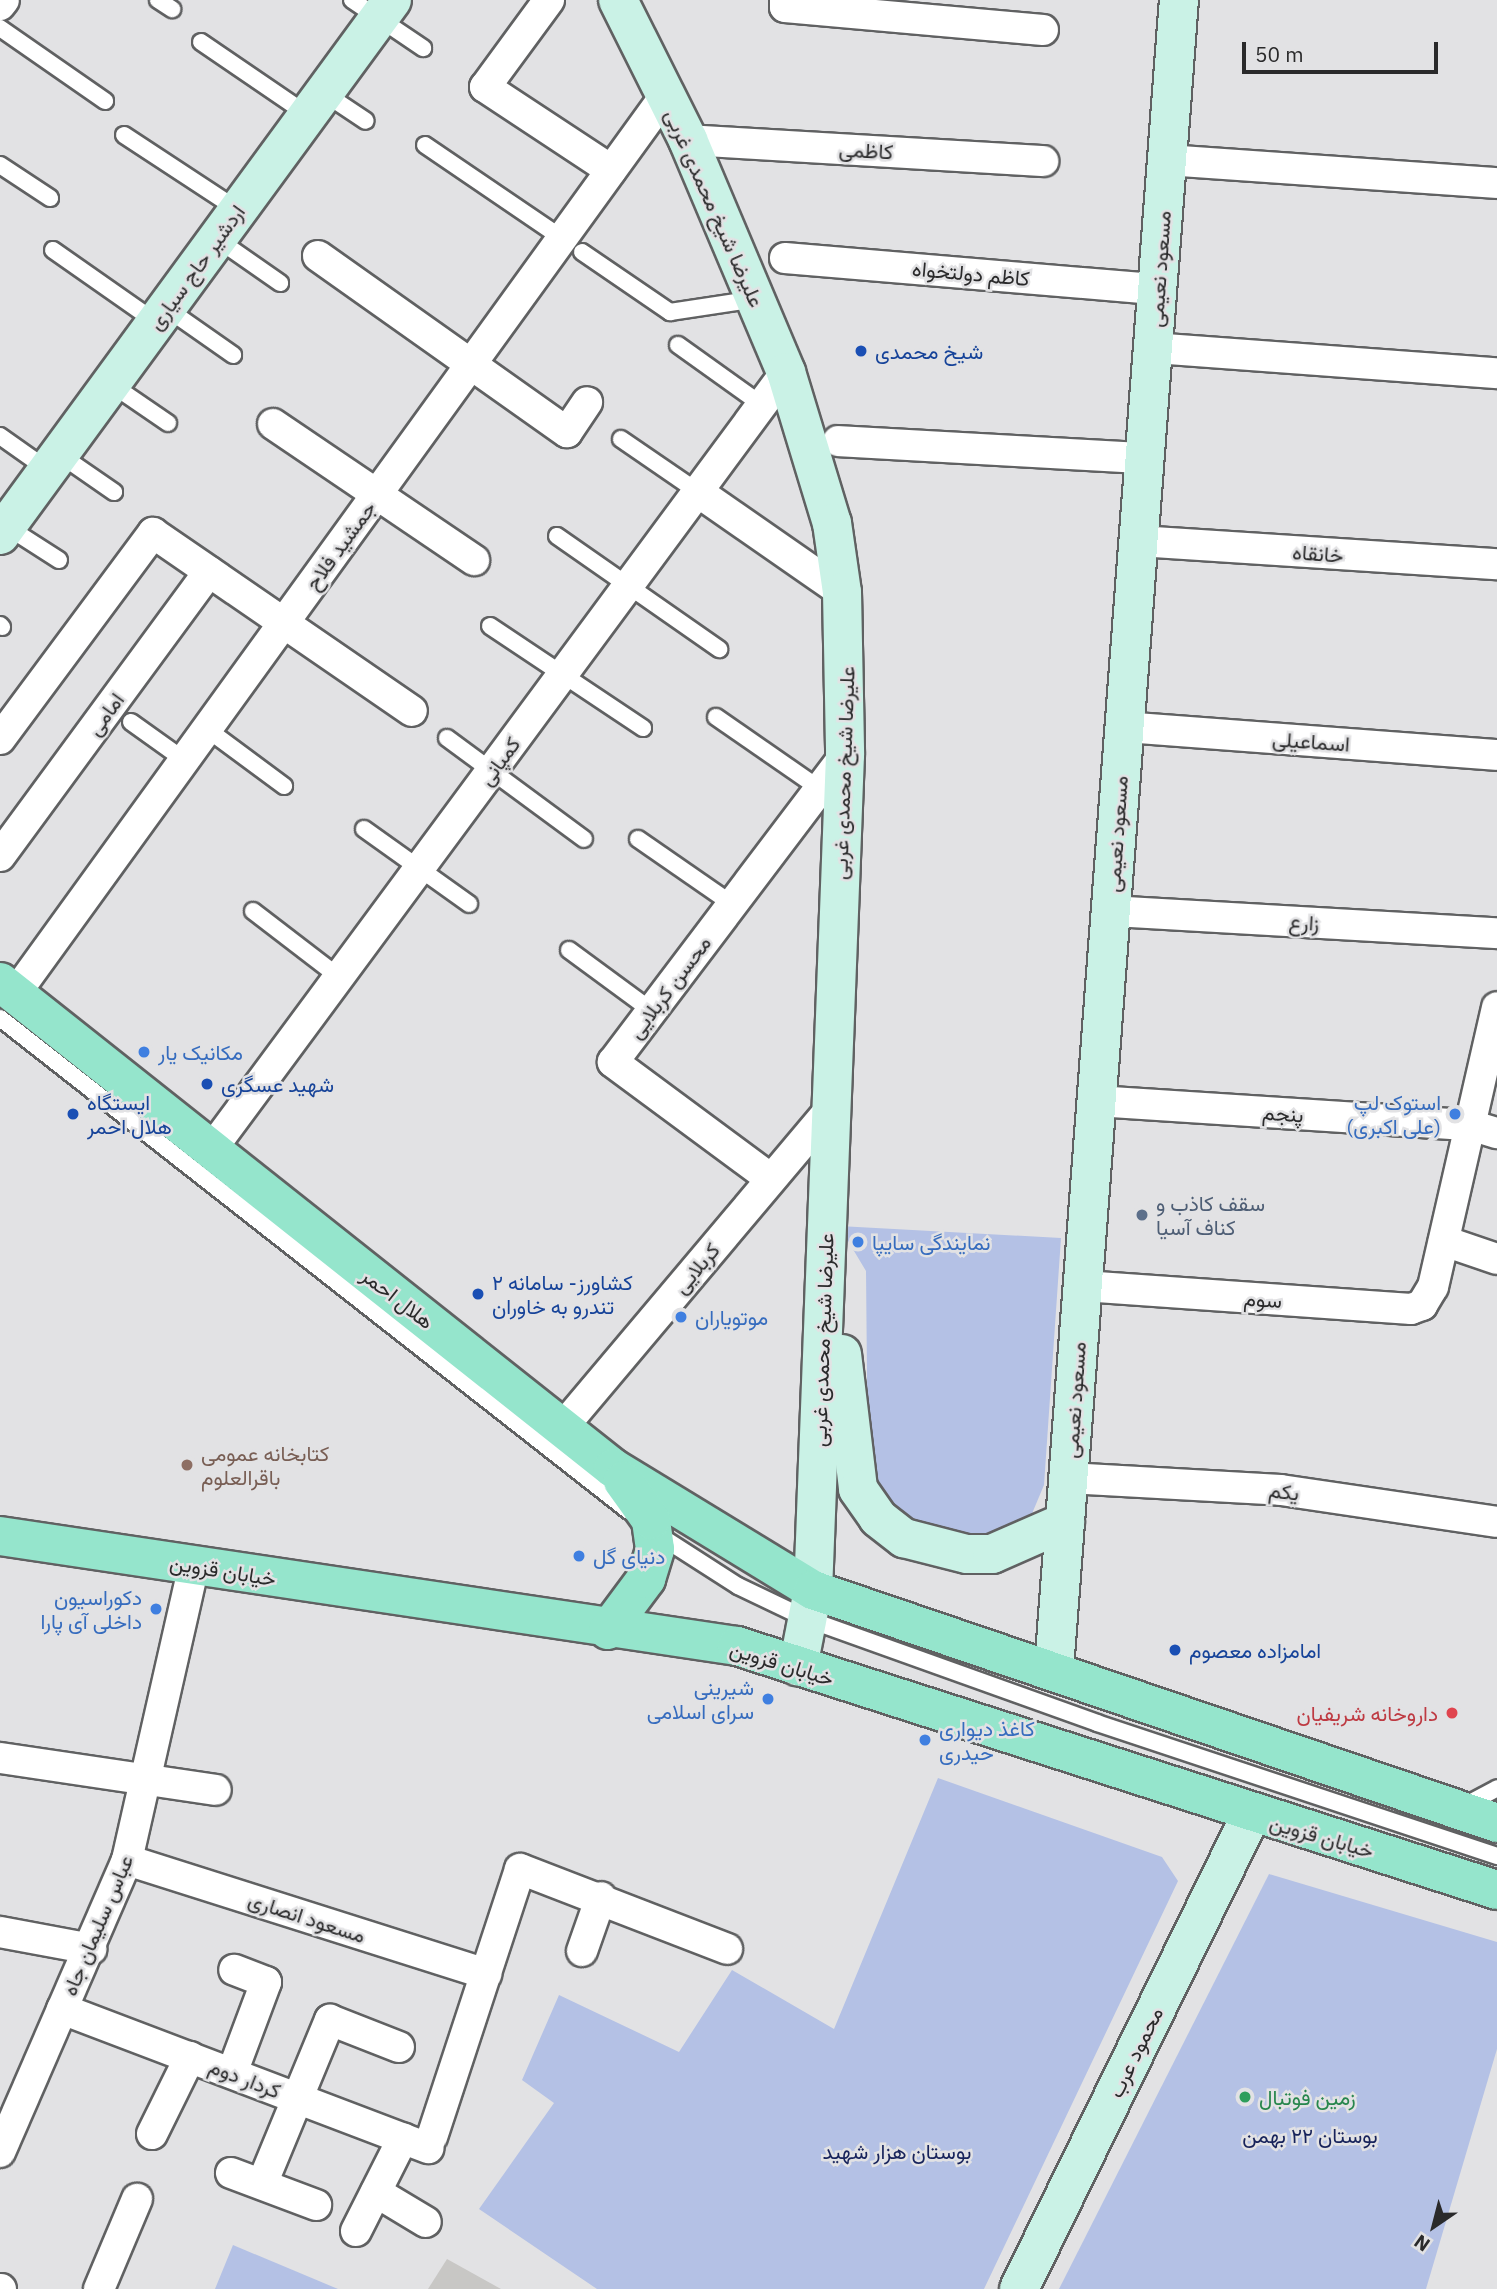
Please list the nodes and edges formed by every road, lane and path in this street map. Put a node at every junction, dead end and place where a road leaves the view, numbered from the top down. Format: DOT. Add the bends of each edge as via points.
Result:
graph roads {
  1 [pos="4,0"];
  2 [pos="158,0"];
  3 [pos="549,0"];
  4 [pos="618,0"];
  5 [pos="785,0"];
  6 [pos="1179,0"];
  7 [pos="0,5"];
  8 [pos="374,6"];
  9 [pos="172,9"];
  10 [pos="0,28"];
  11 [pos="1043,30"];
  12 [pos="201,43"];
  13 [pos="423,48"];
  14 [pos="665,96"];
  15 [pos="105,102"];
  16 [pos="316,104"];
  17 [pos="366,121"];
  18 [pos="124,135"];
  19 [pos="688,140"];
  20 [pos="425,145"];
  21 [pos="1167,160"];
  22 [pos="1043,161"];
  23 [pos="0,164"];
  24 [pos="611,170"];
  25 [pos="1497,183"];
  26 [pos="50,198"];
  27 [pos="228,225"];
  28 [pos="572,245"];
  29 [pos="53,250"];
  30 [pos="318,256"];
  31 [pos="785,258"];
  32 [pos="280,283"];
  33 [pos="1157,289"];
  34 [pos="756,299"];
  35 [pos="161,315"];
  36 [pos="678,345"];
  37 [pos="1153,348"];
  38 [pos="233,355"];
  39 [pos="472,362"];
  40 [pos="786,372"];
  41 [pos="1497,373"];
  42 [pos="111,384"];
  43 [pos="587,401"];
  44 [pos="762,405"];
  45 [pos="167,423"];
  46 [pos="273,424"];
  47 [pos="0,436"];
  48 [pos="621,439"];
  49 [pos="838,441"];
  50 [pos="1144,458"];
  51 [pos="53,462"];
  52 [pos="114,492"];
  53 [pos="698,492"];
  54 [pos="377,494"];
  55 [pos="3,530"];
  56 [pos="557,536"];
  57 [pos="1138,541"];
  58 [pos="58,560"];
  59 [pos="474,560"];
  60 [pos="1497,564"];
  61 [pos="209,571"];
  62 [pos="628,586"];
  63 [pos="842,592"];
  64 [pos="284,623"];
  65 [pos="490,626"];
  66 [pos="719,649"];
  67 [pos="562,674"];
  68 [pos="412,711"];
  69 [pos="716,717"];
  70 [pos="131,722"];
  71 [pos="1124,727"];
  72 [pos="207,729"];
  73 [pos="643,729"];
  74 [pos="447,738"];
  75 [pos="0,739"];
  76 [pos="845,755"];
  77 [pos="1497,755"];
  78 [pos="184,760"];
  79 [pos="491,771"];
  80 [pos="284,786"];
  81 [pos="820,789"];
  82 [pos="364,829"];
  83 [pos="584,839"];
  84 [pos="638,839"];
  85 [pos="0,856"];
  86 [pos="419,869"];
  87 [pos="469,904"];
  88 [pos="732,904"];
  89 [pos="253,911"];
  90 [pos="1111,911"];
  91 [pos="1497,933"];
  92 [pos="569,950"];
  93 [pos="338,977"];
  94 [pos="5,998"];
  95 [pos="1497,1008"];
  96 [pos="652,1011"];
  97 [pos="1096,1101"];
  98 [pos="831,1108"];
  99 [pos="1484,1129"];
  100 [pos="211,1150"];
  101 [pos="771,1179"];
  102 [pos="826,1220"];
  103 [pos="1444,1241"];
  104 [pos="1497,1259"];
  105 [pos="1083,1286"];
  106 [pos="562,1427"];
  107 [pos="613,1468"];
  108 [pos="1069,1478"];
  109 [pos="1065,1522"];
  110 [pos="1497,1522"];
  111 [pos="653,1530"];
  112 [pos="0,1536"];
  113 [pos="194,1565"];
  114 [pos="810,1604"];
  115 [pos="608,1630"];
  116 [pos="798,1667"];
  117 [pos="1054,1669"];
  118 [pos="0,1758"];
  119 [pos="145,1777"];
  120 [pos="1497,1788"];
  121 [pos="216,1790"];
  122 [pos="1455,1810"];
  123 [pos="1251,1815"];
  124 [pos="1497,1823"];
  125 [pos="1497,1856"];
  126 [pos="127,1860"];
  127 [pos="1497,1890"];
  128 [pos="601,1898"];
  129 [pos="0,1932"];
  130 [pos="91,1949"];
  131 [pos="727,1949"];
  132 [pos="582,1951"];
  133 [pos="234,1970"];
  134 [pos="486,1974"];
  135 [pos="62,2009"];
  136 [pos="399,2047"];
  137 [pos="190,2057"];
  138 [pos="232,2073"];
  139 [pos="298,2098"];
  140 [pos="152,2134"];
  141 [pos="421,2141"];
  142 [pos="0,2152"];
  143 [pos="231,2173"];
  144 [pos="262,2184"];
  145 [pos="376,2192"];
  146 [pos="137,2199"];
  147 [pos="316,2205"];
  148 [pos="426,2222"];
  149 [pos="356,2231"];
  150 [pos="99,2289"];
  151 [pos="1018,2289"];
  1 -- 7 [label="street"];
  2 -- 9 [label="lane"];
  3 -- 24 [label="street" via="485,87"];
  4 -- 14 [label="main road, علیرضا شیخ محمدی غربی"];
  5 -- 11 [label="street" via="785,7"];
  6 -- 21 [label="main road, مسعود نعیمی"];
  8 -- 13 [label="lane"];
  8 -- 16 [label="main road, اردشیر حاج سیاری"];
  10 -- 15 [label="lane"];
  12 -- 16 [label="lane"];
  14 -- 19 [label="main road, علیرضا شیخ محمدی غربی"];
  14 -- 24 [label="street, جمشید فلاح"];
  16 -- 17 [label="lane"];
  16 -- 27 [label="main road, اردشیر حاج سیاری"];
  18 -- 27 [label="lane"];
  19 -- 22 [label="street, کاظمی"];
  19 -- 34 [label="main road, علیرضا شیخ محمدی غربی"];
  20 -- 28 [label="lane"];
  21 -- 25 [label="street"];
  21 -- 33 [label="main road, مسعود نعیمی"];
  23 -- 26 [label="lane"];
  24 -- 28 [label="street, جمشید فلاح"];
  27 -- 32 [label="lane"];
  27 -- 35 [label="main road, اردشیر حاج سیاری"];
  28 -- 34 [label="lane" via="670,312"];
  28 -- 39 [label="street, جمشید فلاح"];
  29 -- 35 [label="lane"];
  30 -- 39 [label="street"];
  31 -- 33 [label="street, کاظم دولتخواه"];
  33 -- 37 [label="main road, مسعود نعیمی"];
  34 -- 40 [label="main road, علیرضا شیخ محمدی غربی"];
  35 -- 38 [label="lane"];
  35 -- 42 [label="main road, اردشیر حاج سیاری"];
  36 -- 44 [label="lane"];
  37 -- 41 [label="street"];
  37 -- 50 [label="main road, مسعود نعیمی"];
  39 -- 43 [label="street" via="567,432"];
  39 -- 54 [label="street, جمشید فلاح"];
  40 -- 44 [label="street, کمپانی"];
  40 -- 63 [label="main road, علیرضا شیخ محمدی غربی" via="832,523"];
  42 -- 45 [label="lane"];
  42 -- 51 [label="main road, اردشیر حاج سیاری"];
  44 -- 53 [label="street, کمپانی"];
  46 -- 54 [label="street"];
  47 -- 51 [label="lane"];
  48 -- 53 [label="lane"];
  49 -- 50 [label="street"];
  50 -- 57 [label="main road, مسعود نعیمی"];
  51 -- 52 [label="lane"];
  51 -- 55 [label="main road, اردشیر حاج سیاری"];
  53 -- 62 [label="street, کمپانی"];
  53 -- 63 [label="street"];
  54 -- 59 [label="street"];
  54 -- 64 [label="street, جمشید فلاح"];
  55 -- 58 [label="lane"];
  56 -- 62 [label="lane"];
  57 -- 60 [label="street, خانقاه"];
  57 -- 71 [label="main road, مسعود نعیمی"];
  61 -- 64 [label="street"];
  61 -- 75 [label="street" via="153,533"];
  61 -- 85 [label="street, امامی"];
  62 -- 66 [label="lane"];
  62 -- 67 [label="street, کمپانی"];
  63 -- 76 [label="main road, علیرضا شیخ محمدی غربی"];
  64 -- 68 [label="street"];
  64 -- 72 [label="street, جمشید فلاح"];
  65 -- 67 [label="lane"];
  67 -- 73 [label="lane"];
  67 -- 79 [label="street, کمپانی"];
  69 -- 81 [label="lane"];
  70 -- 78 [label="lane"];
  71 -- 77 [label="street, اسماعیلی"];
  71 -- 90 [label="main road, مسعود نعیمی"];
  72 -- 78 [label="street, جمشید فلاح"];
  72 -- 80 [label="lane"];
  74 -- 79 [label="lane"];
  76 -- 81 [label="street, محسن کربلایی"];
  76 -- 98 [label="main road, علیرضا شیخ محمدی غربی"];
  78 -- 94 [label="street, جمشید فلاح"];
  79 -- 83 [label="lane"];
  79 -- 86 [label="street, کمپانی"];
  81 -- 88 [label="street, محسن کربلایی"];
  82 -- 86 [label="lane"];
  84 -- 88 [label="lane"];
  86 -- 87 [label="lane"];
  86 -- 93 [label="street, کمپانی"];
  88 -- 96 [label="street, محسن کربلایی"];
  89 -- 93 [label="lane"];
  90 -- 91 [label="street, زارع"];
  90 -- 97 [label="main road, مسعود نعیمی"];
  92 -- 96 [label="lane"];
  93 -- 100 [label="street, کمپانی"];
  94 -- 100 [label="main road, هلال احمر"];
  94 -- 111 [label="lane"];
  95 -- 99 [label="street"];
  96 -- 101 [label="street, محسن کربلایی" via="612,1062"];
  97 -- 99 [label="street, پنجم"];
  97 -- 105 [label="main road, مسعود نعیمی"];
  98 -- 101 [label="street, کربلایی"];
  98 -- 102 [label="main road, علیرضا شیخ محمدی غربی"];
  99 -- 103 [label="street"];
  100 -- 106 [label="main road, هلال احمر"];
  101 -- 106 [label="street, کربلایی"];
  102 -- 109 [label="main road" via="852,1468 858,1489 878,1518 904,1538 967,1554 1016,1547"];
  102 -- 114 [label="main road, علیرضا شیخ محمدی غربی"];
  103 -- 104 [label="street"];
  103 -- 105 [label="street, سوم" via="1433,1287 1427,1299 1411,1309"];
  105 -- 108 [label="main road, مسعود نعیمی"];
  106 -- 107 [label="main road, هلال احمر"];
  107 -- 111 [label="main road" via="651,1520"];
  107 -- 114 [label="main road, هلال احمر"];
  108 -- 109 [label="main road, مسعود نعیمی"];
  108 -- 110 [label="street, یکم" via="1281,1490"];
  109 -- 117 [label="main road, مسعود نعیمی"];
  111 -- 114 [label="lane" via="737,1586"];
  111 -- 115 [label="main road" via="655,1549 646,1579"];
  112 -- 113 [label="main road, خیابان قزوین"];
  113 -- 115 [label="main road, خیابان قزوین"];
  113 -- 119 [label="street, عباس سلیمان جاه"];
  114 -- 116 [label="main road, علیرضا شیخ محمدی غربی"];
  114 -- 117 [label="main road"];
  114 -- 125 [label="lane" via="1097,1723"];
  115 -- 116 [label="main road, خیابان قزوین" via="737,1646"];
  116 -- 123 [label="main road, خیابان قزوین"];
  117 -- 122 [label="main road" via="1275,1751"];
  118 -- 119 [label="street"];
  119 -- 121 [label="street"];
  119 -- 126 [label="street, عباس سلیمان جاه"];
  120 -- 122 [label="lane"];
  122 -- 124 [label="main road"];
  123 -- 127 [label="main road, خیابان قزوین"];
  123 -- 151 [label="main road, محمود عرب"];
  126 -- 130 [label="street, عباس سلیمان جاه"];
  126 -- 134 [label="street, مسعود انصاری"];
  128 -- 131 [label="street"];
  128 -- 132 [label="street"];
  128 -- 134 [label="street" via="520,1870"];
  129 -- 130 [label="street"];
  130 -- 135 [label="street, عباس سلیمان جاه"];
  133 -- 138 [label="street" via="266,1982"];
  134 -- 141 [label="street"];
  135 -- 137 [label="street, کردار دوم"];
  135 -- 142 [label="street, عباس سلیمان جاه"];
  136 -- 139 [label="street" via="330,2020"];
  137 -- 138 [label="street, کردار دوم"];
  137 -- 140 [label="street"];
  138 -- 139 [label="street, کردار دوم"];
  139 -- 141 [label="street, کردار دوم"];
  139 -- 144 [label="street"];
  141 -- 145 [label="street"];
  143 -- 144 [label="street"];
  144 -- 147 [label="street"];
  145 -- 148 [label="street"];
  145 -- 149 [label="street"];
  146 -- 150 [label="street"];
}
